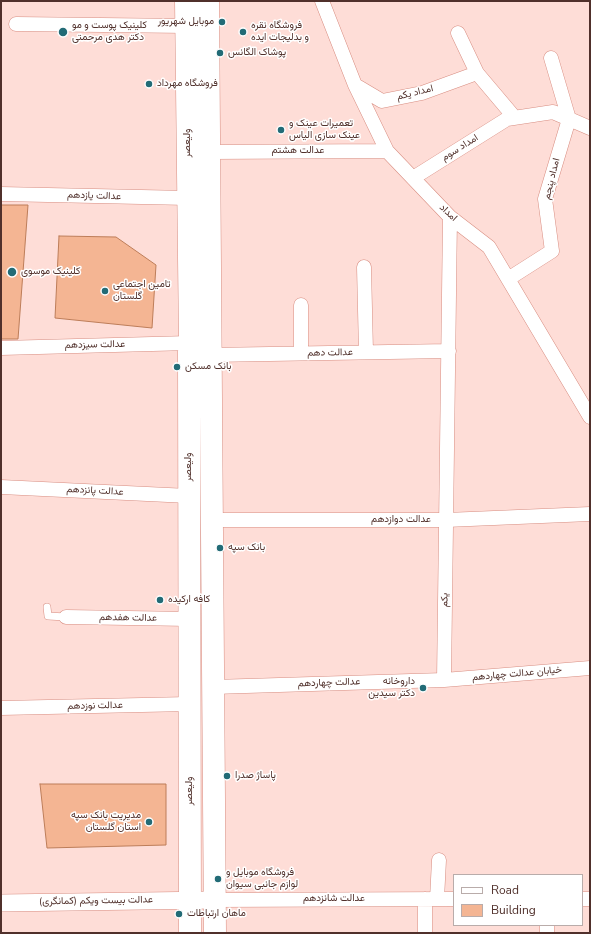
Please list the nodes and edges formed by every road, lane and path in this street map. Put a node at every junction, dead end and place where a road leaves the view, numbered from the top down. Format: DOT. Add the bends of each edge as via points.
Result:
graph roads {
  1 [pos="186,1"];
  2 [pos="208,1"];
  3 [pos="322,1"];
  4 [pos="16,24"];
  5 [pos="187,26"];
  6 [pos="458,33"];
  7 [pos="550,58"];
  8 [pos="477,73"];
  9 [pos="355,85"];
  10 [pos="511,118"];
  11 [pos="569,119"];
  12 [pos="590,128"];
  13 [pos="387,151"];
  14 [pos="209,152"];
  15 [pos="413,178"];
  16 [pos="1,194"];
  17 [pos="188,198"];
  18 [pos="450,217"];
  19 [pos="364,267"];
  20 [pos="508,279"];
  21 [pos="301,305"];
  22 [pos="190,343"];
  23 [pos="1,348"];
  24 [pos="449,351"];
  25 [pos="366,352"];
  26 [pos="301,353"];
  27 [pos="210,355"];
  28 [pos="590,417"];
  29 [pos="1,487"];
  30 [pos="189,496"];
  31 [pos="590,514"];
  32 [pos="211,520"];
  33 [pos="446,520"];
  34 [pos="47,607"];
  35 [pos="66,617"];
  36 [pos="190,619"];
  37 [pos="590,668"];
  38 [pos="444,680"];
  39 [pos="213,687"];
  40 [pos="190,704"];
  41 [pos="1,708"];
  42 [pos="439,860"];
  43 [pos="431,899"];
  44 [pos="453,899"];
  45 [pos="190,900"];
  46 [pos="214,900"];
  47 [pos="1,903"];
  48 [pos="190,933"];
  49 [pos="215,933"];
  50 [pos="425,933"];
  1 -- 5 [label="main road, ولیعصر"];
  2 -- 14 [label="main road, ولیعصر"];
  3 -- 9 [label="street, امداد"];
  4 -- 5 [label="street"];
  5 -- 17 [label="main road, ولیعصر"];
  6 -- 8 [label="street"];
  7 -- 11 [label="street"];
  8 -- 9 [label="street, امداد یکم" via="422,93 382,101"];
  8 -- 10 [label="street"];
  9 -- 13 [label="street, امداد"];
  10 -- 11 [label="street" via="553,112"];
  10 -- 15 [label="street, امداد سوم"];
  11 -- 12 [label="street"];
  11 -- 20 [label="street, امداد پنجم" via="545,199 552,251"];
  13 -- 14 [label="street, عدالت هشتم"];
  13 -- 15 [label="street, امداد"];
  14 -- 27 [label="main road, ولیعصر"];
  15 -- 18 [label="street, امداد"];
  16 -- 17 [label="street, عدالت یازدهم"];
  17 -- 22 [label="main road, ولیعصر"];
  18 -- 20 [label="street, امداد" via="489,247"];
  18 -- 24 [label="street, یکم"];
  19 -- 25 [label="street"];
  20 -- 28 [label="street, امداد"];
  21 -- 26 [label="street"];
  22 -- 23 [label="street, عدالت سیزدهم"];
  22 -- 30 [label="main road, ولیعصر"];
  24 -- 25 [label="street, عدالت دهم"];
  24 -- 33 [label="street, یکم"];
  25 -- 26 [label="street, عدالت دهم"];
  26 -- 27 [label="street, عدالت دهم"];
  27 -- 32 [label="main road, ولیعصر"];
  29 -- 30 [label="street, عدالت پانزدهم"];
  30 -- 36 [label="main road, ولیعصر"];
  31 -- 33 [label="street, عدالت دوازدهم"];
  32 -- 33 [label="street, عدالت دوازدهم"];
  32 -- 39 [label="main road, ولیعصر"];
  33 -- 38 [label="street, یکم"];
  34 -- 35 [label="lane" via="48,616"];
  35 -- 36 [label="street, عدالت هفدهم"];
  36 -- 40 [label="main road, ولیعصر"];
  37 -- 38 [label="street, خیابان عدالت چهاردهم"];
  38 -- 39 [label="street, عدالت چهاردهم"];
  39 -- 46 [label="main road, ولیعصر"];
  40 -- 41 [label="street, عدالت نوزدهم"];
  40 -- 45 [label="main road, ولیعصر"];
  42 -- 43 [label="street"];
  43 -- 44 [label="street, عدالت شانزدهم"];
  43 -- 46 [label="street, عدالت شانزدهم"];
  43 -- 50 [label="street"];
  45 -- 46 [label="street, عدالت بیست ویکم (کمانگری)"];
  45 -- 47 [label="street, عدالت بیست ویکم (کمانگری)"];
  45 -- 48 [label="main road, ولیعصر"];
  46 -- 49 [label="main road, ولیعصر"];
}
